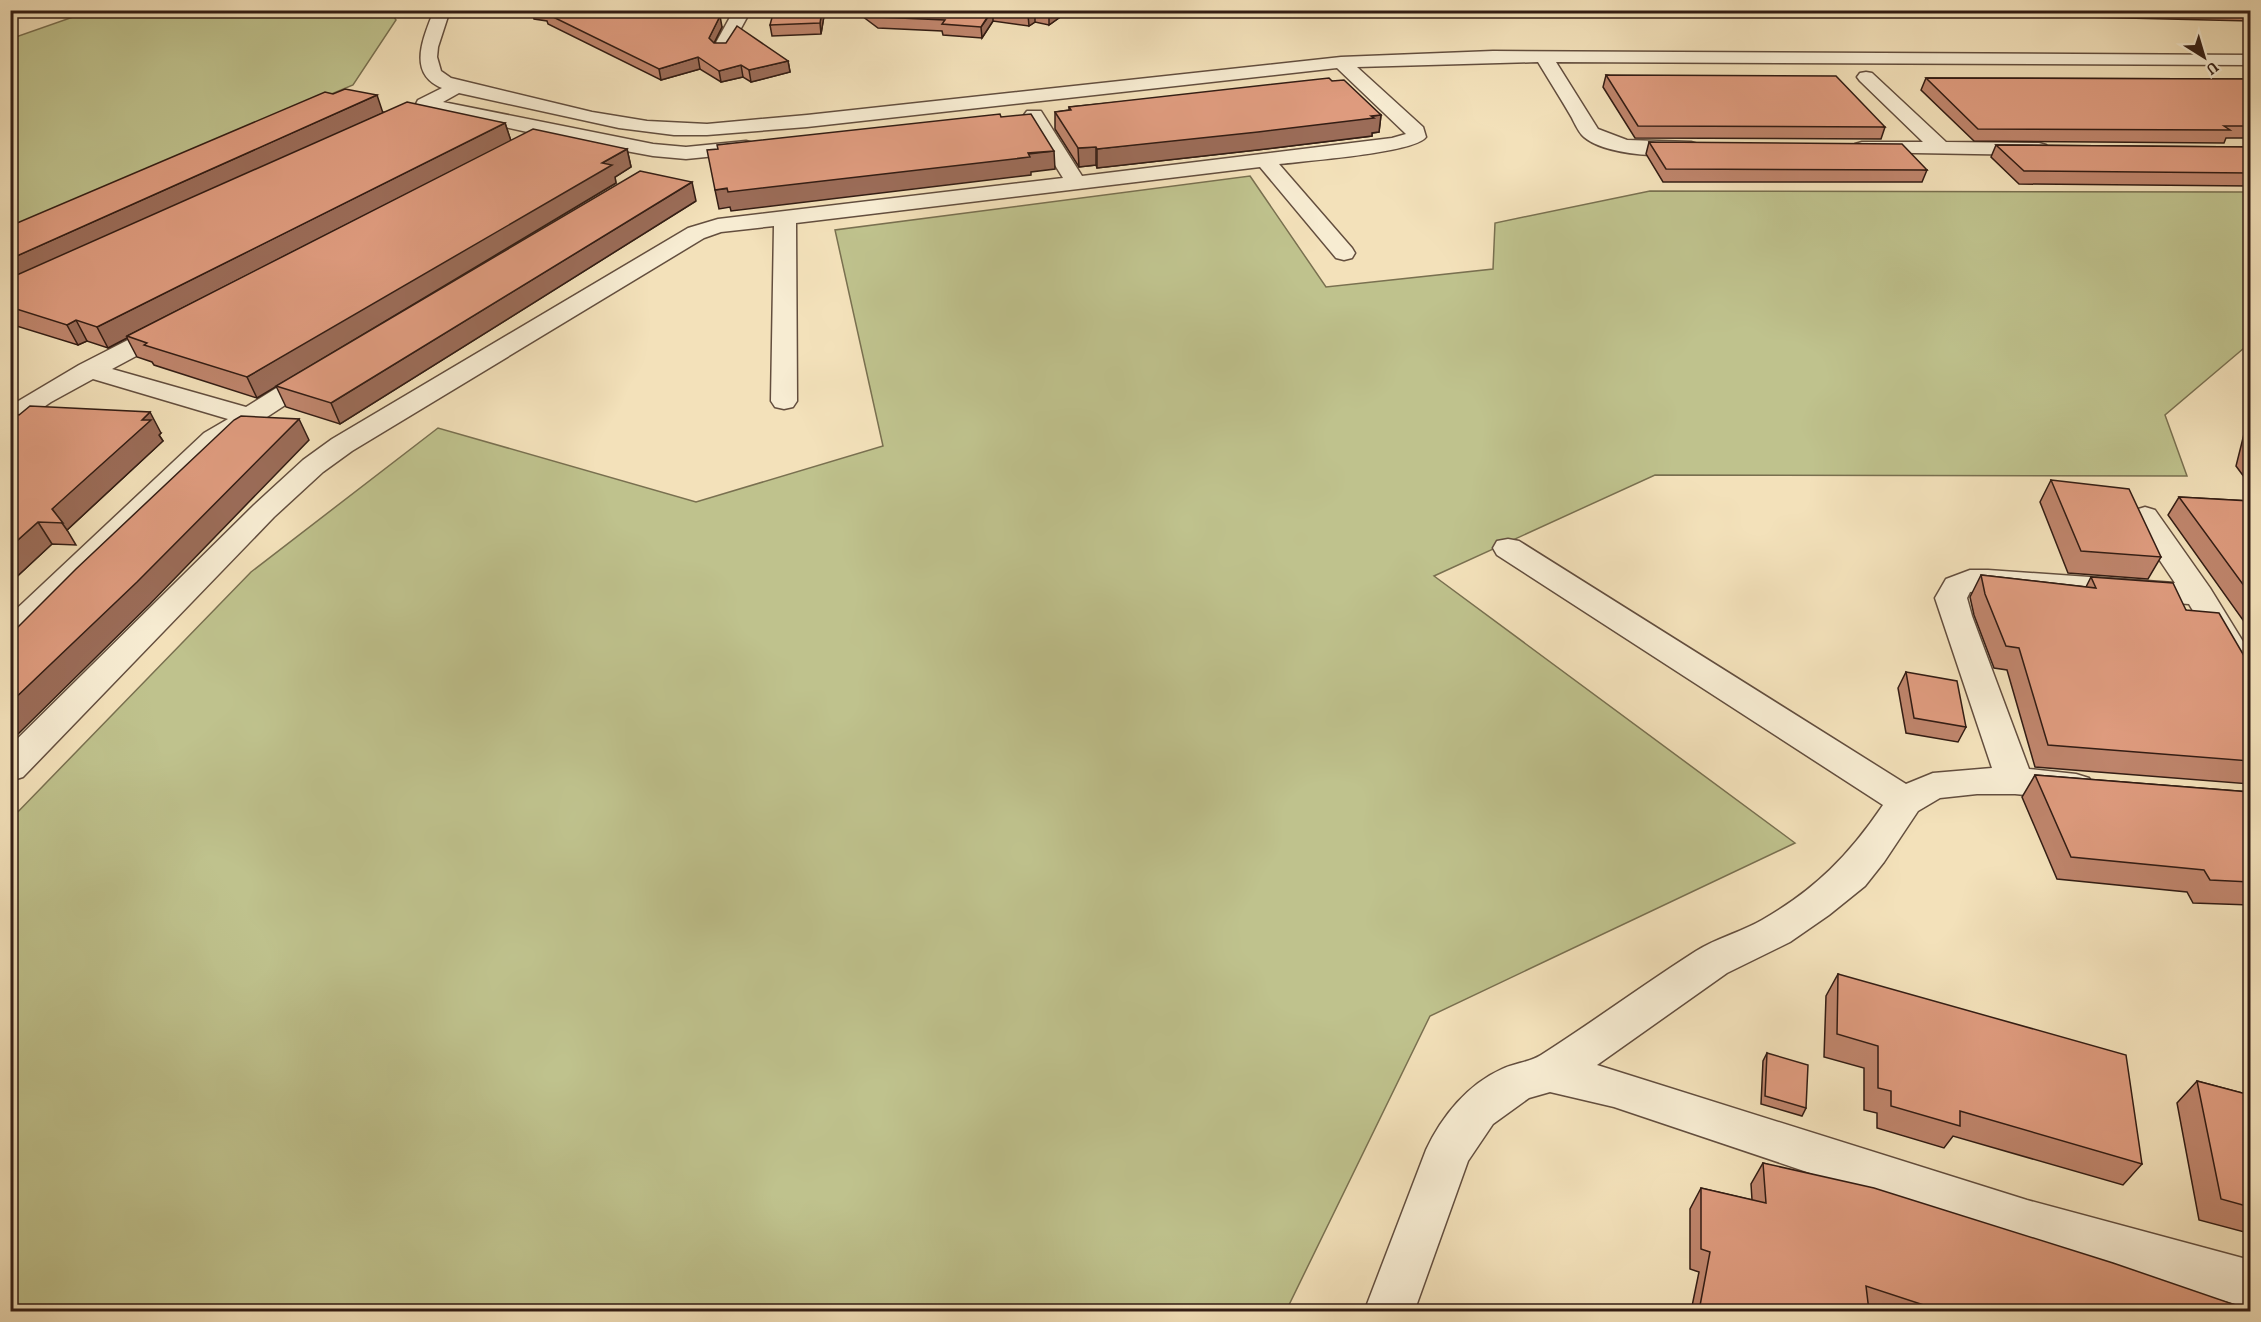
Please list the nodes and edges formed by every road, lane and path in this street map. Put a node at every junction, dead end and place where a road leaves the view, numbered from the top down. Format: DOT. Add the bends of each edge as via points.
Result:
graph roads {
  1 [pos="442,10"];
  2 [pos="743,10"];
  3 [pos="722,48"];
  4 [pos="1544,57"];
  5 [pos="2250,60"];
  6 [pos="1346,75"];
  7 [pos="1556,75"];
  8 [pos="1580,75"];
  9 [pos="1842,76"];
  10 [pos="1866,77"];
  11 [pos="1890,77"];
  12 [pos="2157,77"];
  13 [pos="2250,78"];
  14 [pos="457,87"];
  15 [pos="424,104"];
  16 [pos="1057,113"];
  17 [pos="403,114"];
  18 [pos="1034,116"];
  19 [pos="1011,118"];
  20 [pos="550,131"];
  21 [pos="770,145"];
  22 [pos="518,148"];
  23 [pos="1714,148"];
  24 [pos="1846,148"];
  25 [pos="1941,149"];
  26 [pos="2060,150"];
  27 [pos="686,153"];
  28 [pos="1265,160"];
  29 [pos="647,177"];
  30 [pos="1075,181"];
  31 [pos="786,219"];
  32 [pos="1344,253"];
  33 [pos="193,316"];
  34 [pos="343,358"];
  35 [pos="88,370"];
  36 [pos="784,401"];
  37 [pos="248,416"];
  38 [pos="10,418"];
  39 [pos="2145,516"];
  40 [pos="1508,548"];
  41 [pos="2199,595"];
  42 [pos="10,634"];
  43 [pos="2250,679"];
  44 [pos="10,768"];
  45 [pos="2015,781"];
  46 [pos="2107,789"];
  47 [pos="1905,801"];
  48 [pos="1550,1073"];
  49 [pos="2250,1284"];
  50 [pos="1389,1311"];
  1 -- 14 [label="street" via="428,54 429,64 439,80"];
  2 -- 3 [label="street"];
  4 -- 5 [label="street"];
  4 -- 6 [label="street" via="1443,56"];
  4 -- 7 [label="street"];
  6 -- 14 [label="street" via="713,129 627,124"];
  6 -- 28 [label="street" via="1416,131 1416,137 1395,144"];
  7 -- 8 [label="street"];
  7 -- 23 [label="street" via="1591,133 1601,139 1624,146"];
  9 -- 10 [label="street"];
  10 -- 11 [label="street"];
  10 -- 25 [label="street"];
  12 -- 13 [label="street"];
  14 -- 15 [label="street"];
  15 -- 17 [label="street"];
  15 -- 20 [label="street"];
  16 -- 18 [label="street"];
  18 -- 19 [label="street"];
  18 -- 30 [label="street"];
  20 -- 22 [label="street"];
  20 -- 27 [label="street"];
  21 -- 27 [label="street"];
  24 -- 25 [label="street"];
  25 -- 26 [label="street"];
  27 -- 29 [label="street"];
  28 -- 30 [label="street"];
  28 -- 32 [label="street"];
  30 -- 31 [label="street"];
  31 -- 36 [label="street"];
  31 -- 44 [label="street" via="718,226 696,233 342,444 264,511"];
  33 -- 35 [label="street"];
  34 -- 37 [label="street"];
  35 -- 37 [label="street"];
  35 -- 38 [label="street"];
  37 -- 42 [label="street" via="214,439"];
  39 -- 41 [label="street"];
  40 -- 47 [label="street"];
  41 -- 43 [label="street"];
  41 -- 45 [label="street" via="1988,580 1970,580 1956,586 1951,598 1956,616"];
  45 -- 46 [label="street"];
  45 -- 47 [label="street" via="1933,786"];
  47 -- 48 [label="street" via="1851,875 1815,904 1776,931 1713,961"];
  48 -- 49 [label="street" via="1614,1088 2028,1223"];
  48 -- 50 [label="street" via="1516,1083 1477,1110 1449,1150"];
}
